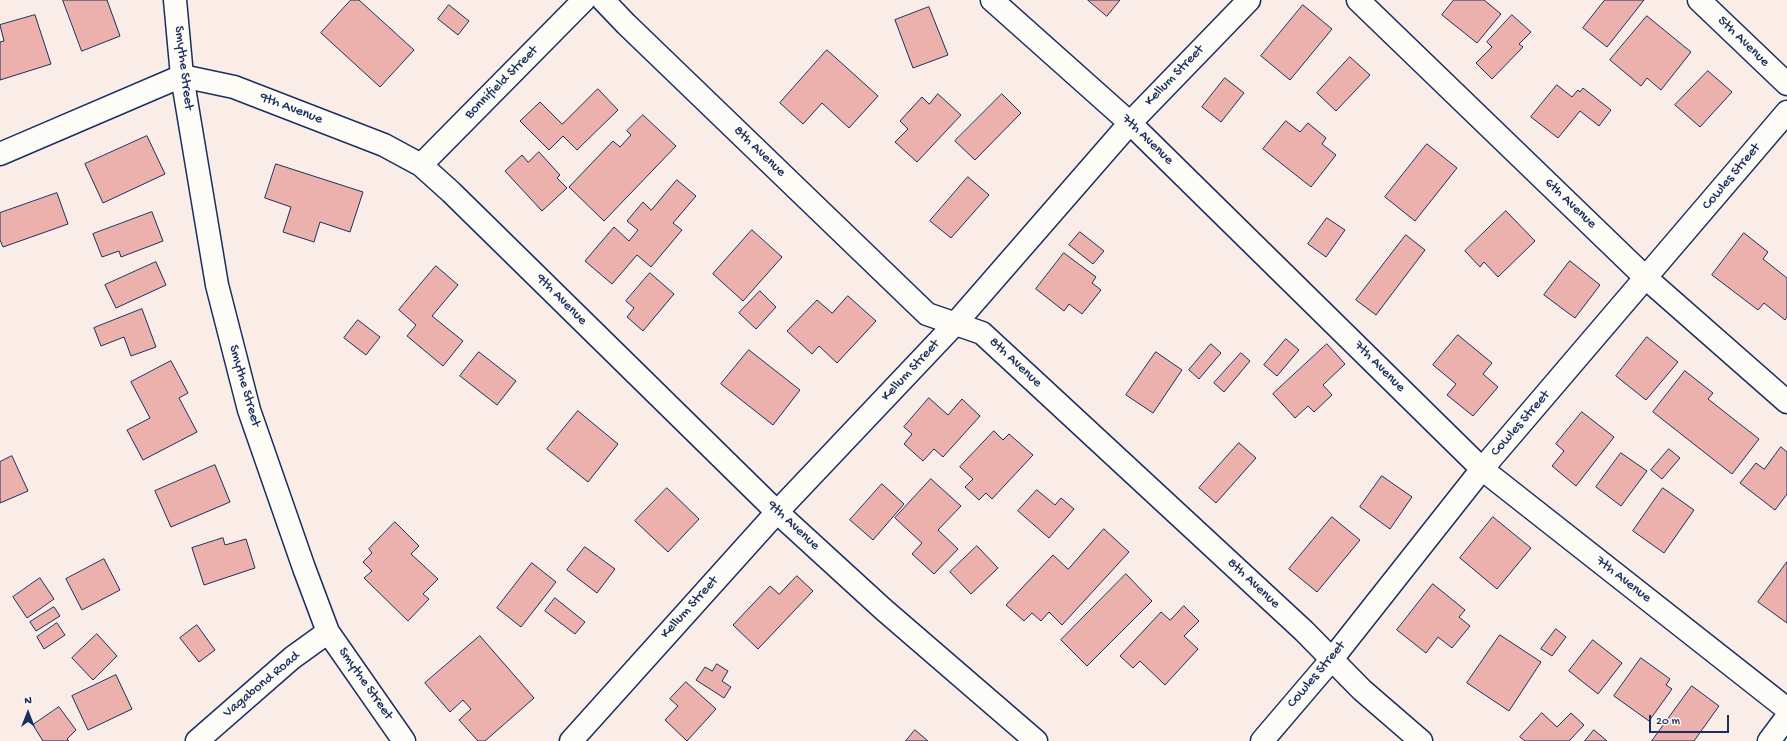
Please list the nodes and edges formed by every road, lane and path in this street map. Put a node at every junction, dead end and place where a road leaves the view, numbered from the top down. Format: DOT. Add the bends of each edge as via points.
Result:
graph roads {
  1 [pos="175,0"];
  2 [pos="584,0"];
  3 [pos="603,0"];
  4 [pos="992,0"];
  5 [pos="1249,0"];
  6 [pos="1358,0"];
  7 [pos="1699,0"];
  8 [pos="182,76"];
  9 [pos="1787,84"];
  10 [pos="1787,112"];
  11 [pos="1130,122"];
  12 [pos="0,154"];
  13 [pos="421,165"];
  14 [pos="1646,278"];
  15 [pos="955,324"];
  16 [pos="1787,402"];
  17 [pos="1482,469"];
  18 [pos="778,512"];
  19 [pos="328,632"];
  20 [pos="1332,659"];
  21 [pos="1787,709"];
  22 [pos="1787,717"];
  23 [pos="197,741"];
  24 [pos="404,741"];
  25 [pos="571,741"];
  26 [pos="1036,741"];
  27 [pos="1262,741"];
  28 [pos="1421,741"];
  29 [pos="1769,741"];
  1 -- 8 [label="street, Smythe Street"];
  2 -- 13 [label="street, Bonnifield Street"];
  3 -- 15 [label="street, 8th Avenue" via="928,314"];
  4 -- 11 [label="street, 7th Avenue"];
  5 -- 11 [label="street, Kellum Street"];
  6 -- 14 [label="street, 6th Avenue"];
  7 -- 9 [label="street, 5th Avenue"];
  8 -- 12 [label="street"];
  8 -- 13 [label="street, 9th Avenue" via="234,87 384,145"];
  8 -- 19 [label="street, Smythe Street" via="217,285 249,410"];
  10 -- 14 [label="street, Cowles Street"];
  11 -- 15 [label="street, Kellum Street"];
  11 -- 17 [label="street, 7th Avenue"];
  13 -- 18 [label="street, 9th Avenue"];
  14 -- 16 [label="street, 6th Avenue"];
  14 -- 17 [label="street, Cowles Street"];
  15 -- 18 [label="street, Kellum Street"];
  15 -- 20 [label="street, 8th Avenue" via="982,333"];
  17 -- 20 [label="street, Cowles Street"];
  17 -- 21 [label="street, 7th Avenue"];
  18 -- 25 [label="street, Kellum Street"];
  18 -- 26 [label="street, 9th Avenue" via="883,609"];
  19 -- 23 [label="street, Vagabond Road" via="292,658"];
  19 -- 24 [label="street, Smythe Street"];
  20 -- 27 [label="street, Cowles Street"];
  20 -- 28 [label="street, 8th Avenue" via="1362,690"];
  22 -- 29 [label="street"];
}
